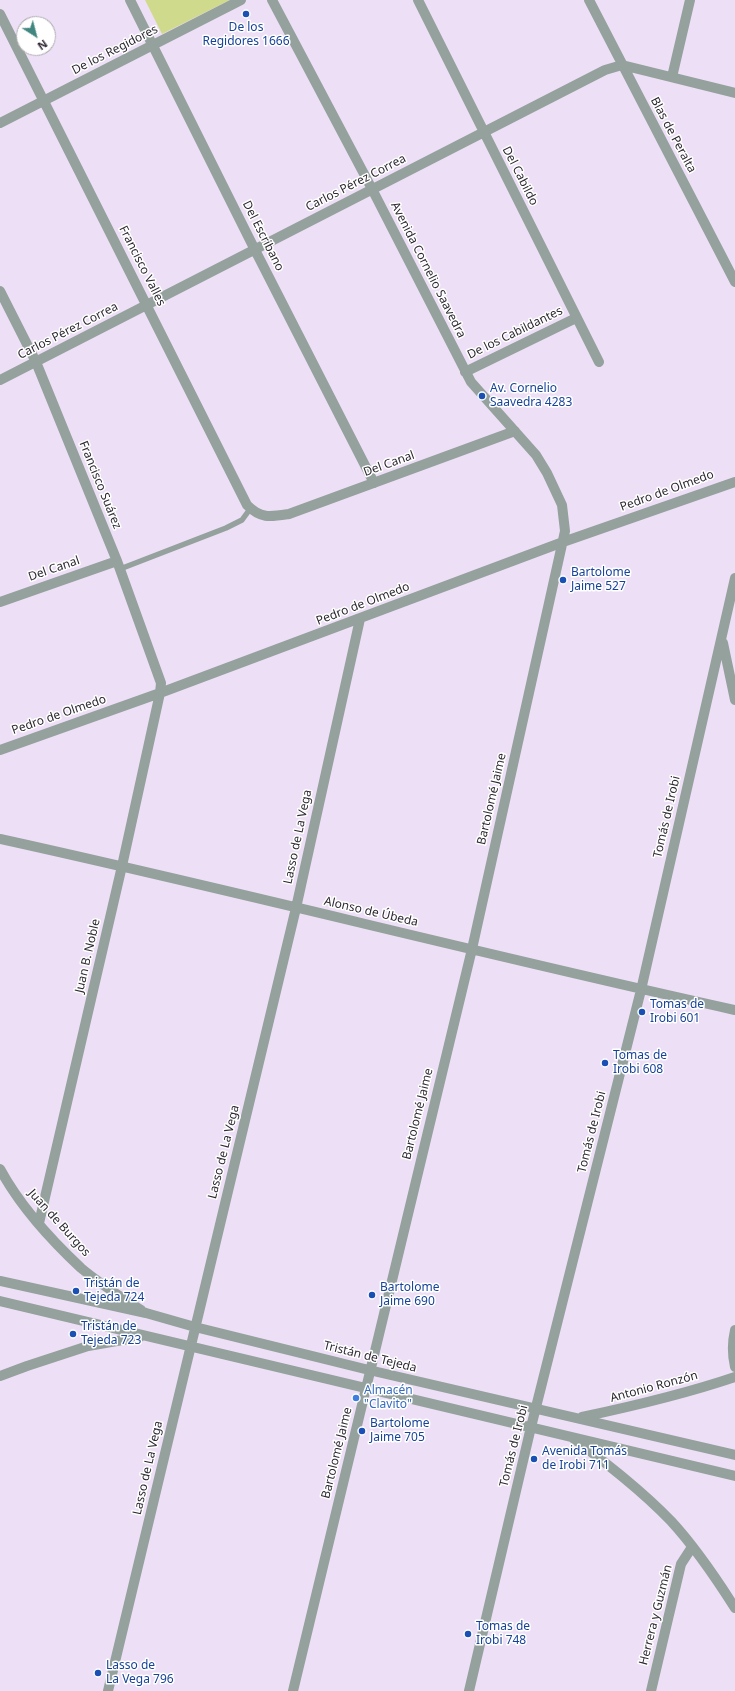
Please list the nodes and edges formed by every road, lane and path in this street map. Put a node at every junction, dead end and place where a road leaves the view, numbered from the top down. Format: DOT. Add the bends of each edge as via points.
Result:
graph roads {
  1 [pos="130,0"];
  2 [pos="241,0"];
  3 [pos="272,0"];
  4 [pos="418,0"];
  5 [pos="589,0"];
  6 [pos="690,0"];
  7 [pos="0,14"];
  8 [pos="153,45"];
  9 [pos="622,65"];
  10 [pos="672,77"];
  11 [pos="735,92"];
  12 [pos="44,101"];
  13 [pos="0,123"];
  14 [pos="483,132"];
  15 [pos="372,189"];
  16 [pos="255,250"];
  17 [pos="735,282"];
  18 [pos="0,291"];
  19 [pos="147,305"];
  20 [pos="576,318"];
  21 [pos="36,362"];
  22 [pos="599,362"];
  23 [pos="465,372"];
  24 [pos="0,380"];
  25 [pos="515,431"];
  26 [pos="735,482"];
  27 [pos="374,483"];
  28 [pos="250,509"];
  29 [pos="563,542"];
  30 [pos="118,565"];
  31 [pos="735,578"];
  32 [pos="0,602"];
  33 [pos="360,619"];
  34 [pos="722,640"];
  35 [pos="732,672"];
  36 [pos="160,694"];
  37 [pos="735,700"];
  38 [pos="0,750"];
  39 [pos="0,839"];
  40 [pos="122,866"];
  41 [pos="296,908"];
  42 [pos="472,949"];
  43 [pos="641,990"];
  44 [pos="735,1010"];
  45 [pos="0,1170"];
  46 [pos="39,1223"];
  47 [pos="0,1281"];
  48 [pos="0,1301"];
  49 [pos="146,1313"];
  50 [pos="195,1327"];
  51 [pos="735,1330"];
  52 [pos="144,1336"];
  53 [pos="190,1347"];
  54 [pos="735,1367"];
  55 [pos="369,1370"];
  56 [pos="0,1376"];
  57 [pos="735,1376"];
  58 [pos="366,1389"];
  59 [pos="536,1409"];
  60 [pos="578,1418"];
  61 [pos="532,1427"];
  62 [pos="570,1436"];
  63 [pos="735,1455"];
  64 [pos="735,1476"];
  65 [pos="692,1547"];
  66 [pos="735,1608"];
  67 [pos="108,1691"];
  68 [pos="292,1691"];
  69 [pos="469,1691"];
  70 [pos="651,1691"];
  1 -- 8 [label="street, Del Escribano"];
  2 -- 8 [label="street, De los Regidores"];
  3 -- 15 [label="street, Avenida Cornelio Saavedra"];
  4 -- 14 [label="street, Del Cabildo"];
  5 -- 9 [label="street, Blas de Peralta"];
  6 -- 10 [label="street"];
  7 -- 12 [label="street, Francisco Valles"];
  8 -- 12 [label="street, De los Regidores"];
  8 -- 16 [label="street, Del Escribano"];
  9 -- 10 [label="street"];
  9 -- 14 [label="street, Carlos Pérez Correa" via="605,70"];
  9 -- 17 [label="street, Blas de Peralta"];
  10 -- 11 [label="street"];
  12 -- 13 [label="street, De los Regidores"];
  12 -- 19 [label="street, Francisco Valles"];
  14 -- 15 [label="street, Carlos Pérez Correa"];
  14 -- 20 [label="street, Del Cabildo"];
  15 -- 16 [label="street, Carlos Pérez Correa"];
  15 -- 23 [label="street, Avenida Cornelio Saavedra"];
  16 -- 19 [label="street, Carlos Pérez Correa"];
  16 -- 27 [label="street, Del Escribano"];
  18 -- 21 [label="street, Francisco Suárez"];
  19 -- 21 [label="street, Carlos Pérez Correa"];
  19 -- 28 [label="street, Francisco Valles"];
  20 -- 22 [label="street, Del Cabildo"];
  20 -- 23 [label="street, De los Cabildantes"];
  21 -- 24 [label="street, Carlos Pérez Correa"];
  21 -- 30 [label="street, Francisco Suárez"];
  23 -- 25 [label="street, Avenida Cornelio Saavedra" via="470,382"];
  25 -- 27 [label="street, Del Canal"];
  25 -- 29 [label="street, Avenida Cornelio Saavedra" via="547,473 561,503 565,531"];
  26 -- 29 [label="street, Pedro de Olmedo"];
  27 -- 28 [label="street, Del Canal" via="289,514 260,515"];
  28 -- 30 [label="lane" via="242,520 226,528"];
  29 -- 33 [label="street, Pedro de Olmedo"];
  29 -- 42 [label="street, Bartolomé Jaime"];
  30 -- 32 [label="street, Del Canal"];
  30 -- 36 [label="street, Francisco Suárez" via="161,682"];
  31 -- 34 [label="street, Tomás de Irobi"];
  33 -- 36 [label="street, Pedro de Olmedo"];
  33 -- 41 [label="street, Lasso de La Vega"];
  34 -- 35 [label="street"];
  34 -- 43 [label="street, Tomás de Irobi"];
  35 -- 37 [label="street"];
  36 -- 38 [label="street, Pedro de Olmedo"];
  36 -- 40 [label="street, Juan B. Noble"];
  39 -- 40 [label="street, Alonso de Úbeda"];
  40 -- 41 [label="street, Alonso de Úbeda"];
  40 -- 46 [label="street, Juan B. Noble"];
  41 -- 42 [label="street, Alonso de Úbeda"];
  41 -- 50 [label="street, Lasso de La Vega"];
  42 -- 43 [label="street, Alonso de Úbeda"];
  42 -- 55 [label="street, Bartolomé Jaime"];
  43 -- 44 [label="street, Alonso de Úbeda"];
  43 -- 59 [label="street, Tomás de Irobi"];
  45 -- 46 [label="street, Juan de Burgos"];
  46 -- 49 [label="street, Juan de Burgos" via="82,1268"];
  47 -- 49 [label="street, Tristán de Tejeda"];
  48 -- 52 [label="street"];
  49 -- 50 [label="street, Tristán de Tejeda"];
  50 -- 53 [label="street, Lasso de La Vega"];
  50 -- 55 [label="street, Tristán de Tejeda"];
  51 -- 54 [label="street" via="732,1354"];
  52 -- 53 [label="street"];
  52 -- 56 [label="street" via="88,1346"];
  53 -- 58 [label="street"];
  53 -- 67 [label="street, Lasso de La Vega"];
  55 -- 58 [label="street, Bartolomé Jaime"];
  55 -- 59 [label="street, Tristán de Tejeda"];
  57 -- 60 [label="street, Antonio Ronzón" via="697,1390"];
  58 -- 61 [label="street"];
  58 -- 68 [label="street, Bartolomé Jaime"];
  59 -- 60 [label="street, Tristán de Tejeda"];
  59 -- 61 [label="street, Tomás de Irobi"];
  60 -- 63 [label="street, Tristán de Tejeda"];
  61 -- 62 [label="street"];
  61 -- 69 [label="street, Tomás de Irobi"];
  62 -- 64 [label="street"];
  62 -- 65 [label="street" via="646,1496"];
  65 -- 66 [label="street"];
  65 -- 70 [label="street, Herrera y Guzmán" via="681,1564"];
}
